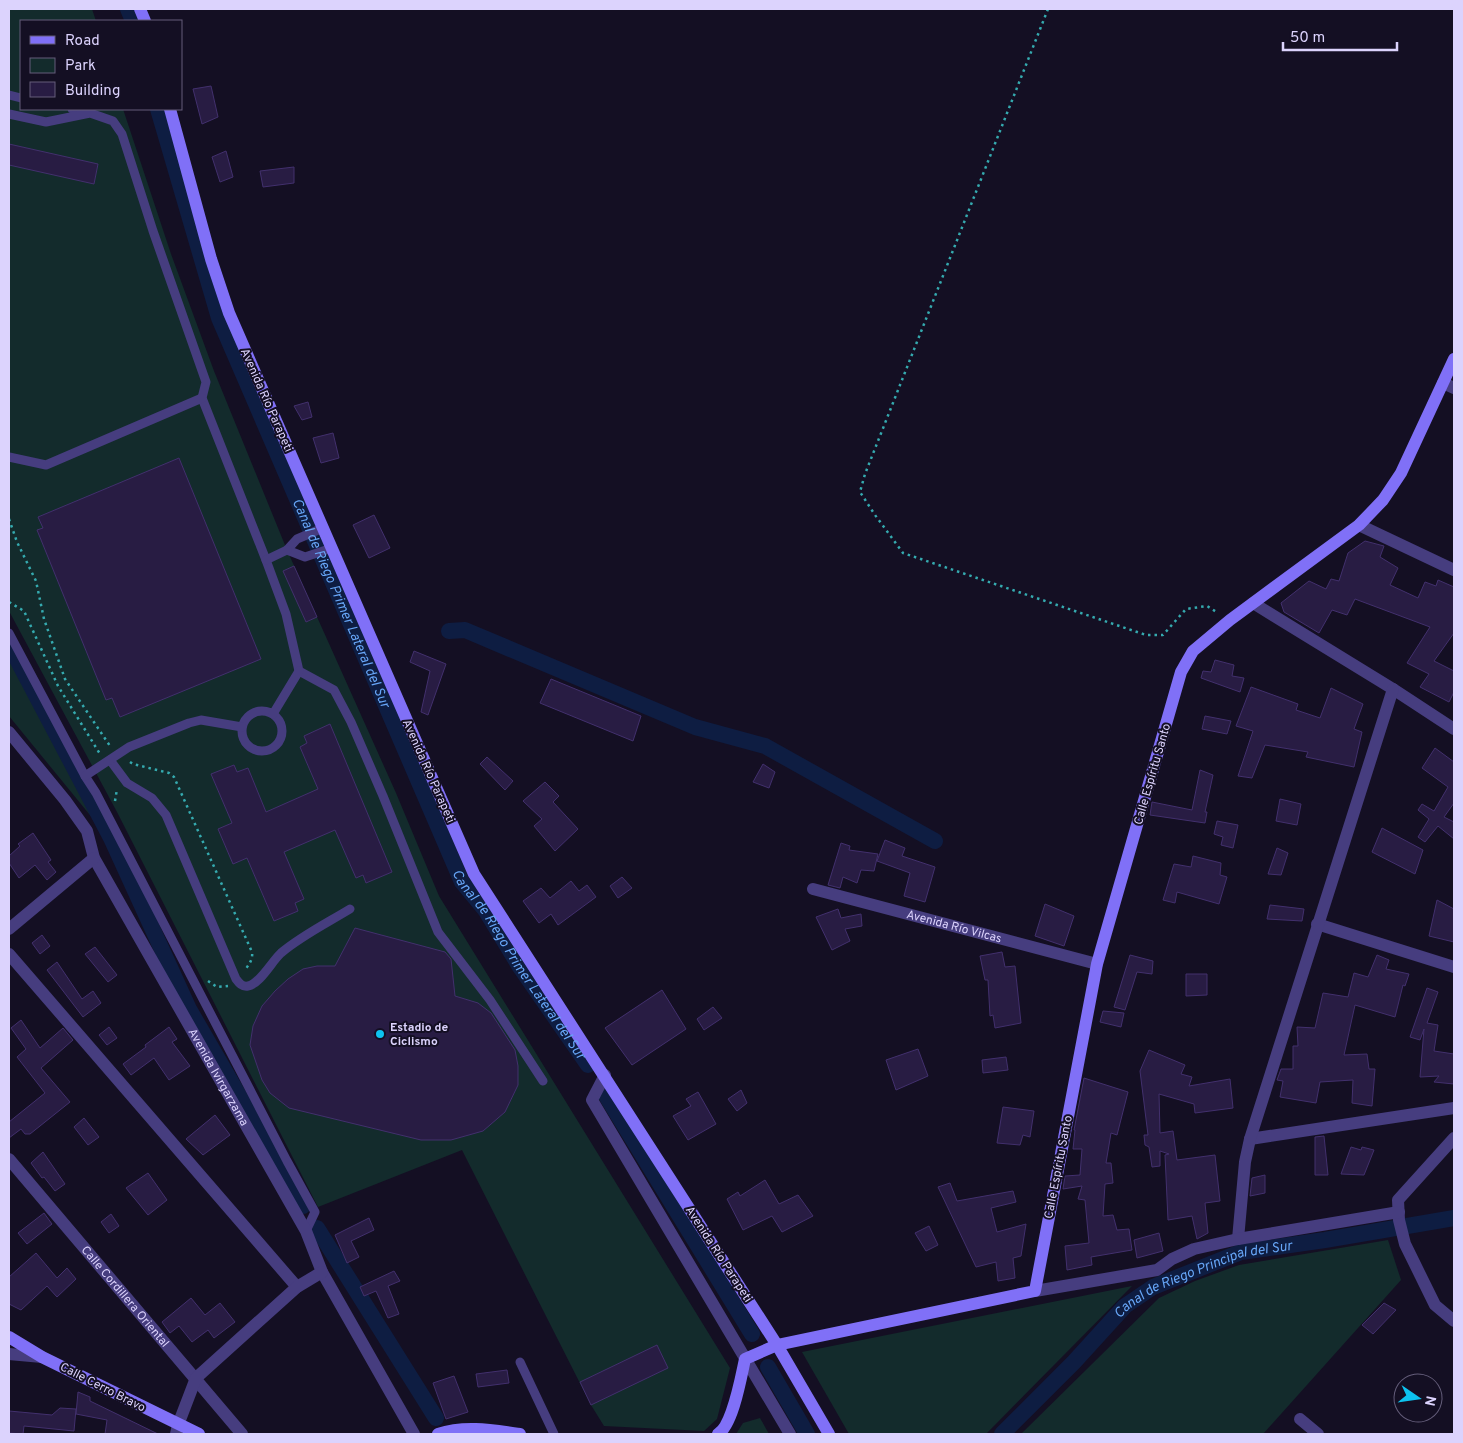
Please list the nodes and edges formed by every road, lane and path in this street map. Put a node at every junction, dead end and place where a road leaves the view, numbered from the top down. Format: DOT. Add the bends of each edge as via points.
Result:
graph roads {
  1 [pos="1048,9"];
  2 [pos="76,110"];
  3 [pos="170,110"];
  4 [pos="90,113"];
  5 [pos="9,114"];
  6 [pos="1454,359"];
  7 [pos="1449,386"];
  8 [pos="202,398"];
  9 [pos="9,457"];
  10 [pos="9,519"];
  11 [pos="1360,525"];
  12 [pos="323,528"];
  13 [pos="332,548"];
  14 [pos="287,550"];
  15 [pos="266,560"];
  16 [pos="1454,570"];
  17 [pos="9,602"];
  18 [pos="1253,603"];
  19 [pos="1230,620"];
  20 [pos="9,633"];
  21 [pos="299,671"];
  22 [pos="1392,689"];
  23 [pos="273,714"];
  24 [pos="242,727"];
  25 [pos="1454,729"];
  26 [pos="9,732"];
  27 [pos="119,754"];
  28 [pos="107,761"];
  29 [pos="84,776"];
  30 [pos="118,787"];
  31 [pos="119,809"];
  32 [pos="94,858"];
  33 [pos="813,889"];
  34 [pos="350,909"];
  35 [pos="1317,924"];
  36 [pos="9,929"];
  37 [pos="9,954"];
  38 [pos="1097,964"];
  39 [pos="1454,967"];
  40 [pos="204,974"];
  41 [pos="236,979"];
  42 [pos="605,1075"];
  43 [pos="543,1081"];
  44 [pos="1454,1108"];
  45 [pos="1454,1138"];
  46 [pos="1250,1139"];
  47 [pos="9,1159"];
  48 [pos="1399,1216"];
  49 [pos="306,1230"];
  50 [pos="1238,1238"];
  51 [pos="322,1272"];
  52 [pos="297,1287"];
  53 [pos="1035,1291"];
  54 [pos="1454,1321"];
  55 [pos="9,1337"];
  56 [pos="777,1345"];
  57 [pos="9,1354"];
  58 [pos="42,1357"];
  59 [pos="745,1359"];
  60 [pos="520,1362"];
  61 [pos="196,1378"];
  62 [pos="1300,1419"];
  63 [pos="177,1430"];
  64 [pos="493,1432"];
  65 [pos="199,1434"];
  66 [pos="242,1434"];
  67 [pos="414,1434"];
  68 [pos="438,1434"];
  69 [pos="520,1434"];
  70 [pos="554,1434"];
  71 [pos="718,1434"];
  72 [pos="790,1434"];
  73 [pos="829,1434"];
  74 [pos="1318,1434"];
  1 -- 19 [label="path" via="860,492 903,553 1146,635 1163,635 1186,609 1207,606"];
  2 -- 4 [label="lane"];
  3 -- 12 [label="street, Avenida Río Parapeti" via="229,312"];
  4 -- 5 [label="lane" via="46,122"];
  4 -- 8 [label="lane" via="113,121 122,134 206,382"];
  6 -- 7 [label="street, Calle Espíritu Santo"];
  7 -- 11 [label="street, Calle Espíritu Santo" via="1401,473 1383,500"];
  8 -- 9 [label="lane" via="46,465"];
  8 -- 15 [label="lane"];
  10 -- 27 [label="path" via="36,581 44,619 65,679 112,749"];
  11 -- 16 [label="street"];
  11 -- 18 [label="street, Calle Espíritu Santo"];
  12 -- 13 [label="street, Avenida Río Parapeti"];
  12 -- 14 [label="lane" via="298,539"];
  13 -- 14 [label="lane" via="305,556"];
  13 -- 42 [label="street, Avenida Río Parapeti" via="474,874"];
  14 -- 15 [label="lane"];
  15 -- 21 [label="lane" via="286,614"];
  17 -- 28 [label="path" via="24,611 58,686"];
  18 -- 19 [label="street, Calle Espíritu Santo"];
  18 -- 22 [label="street"];
  19 -- 38 [label="street, Calle Espíritu Santo" via="1194,651 1181,672"];
  20 -- 29 [label="lane"];
  21 -- 23 [label="lane"];
  21 -- 43 [label="lane" via="334,690 384,796 438,932 490,1000"];
  22 -- 25 [label="street"];
  22 -- 35 [label="street"];
  23 -- 24 [label="lane" via="255,712 244,720"];
  23 -- 24 [label="lane" via="280,724 281,736 268,750 248,746"];
  24 -- 27 [label="lane" via="201,720 128,747"];
  26 -- 32 [label="street, Avenida Ivirgarzama" via="87,831"];
  27 -- 28 [label="lane"];
  27 -- 41 [label="path" via="133,764 174,777 252,952 250,962"];
  28 -- 29 [label="lane"];
  28 -- 41 [label="lane" via="127,783 152,798 166,815"];
  29 -- 49 [label="lane" via="315,1212"];
  30 -- 31 [label="path" via="114,800"];
  32 -- 36 [label="street"];
  32 -- 49 [label="street, Avenida Ivirgarzama"];
  33 -- 38 [label="street, Avenida Río Vilcas"];
  34 -- 41 [label="lane" via="280,954 255,983 247,986"];
  35 -- 39 [label="street"];
  35 -- 46 [label="street"];
  37 -- 52 [label="street"];
  38 -- 53 [label="street, Calle Espíritu Santo"];
  40 -- 41 [label="path" via="209,983 217,987 228,986"];
  42 -- 56 [label="street, Avenida Río Parapeti"];
  42 -- 59 [label="street" via="592,1100"];
  44 -- 46 [label="street"];
  45 -- 48 [label="street" via="1398,1200"];
  46 -- 50 [label="street"];
  47 -- 61 [label="street, Calle Cordillera Oriental"];
  48 -- 50 [label="street"];
  48 -- 54 [label="street" via="1404,1244 1436,1305"];
  49 -- 51 [label="street, Avenida Ivirgarzama"];
  50 -- 53 [label="street" via="1194,1250 1157,1270"];
  51 -- 52 [label="street"];
  51 -- 67 [label="street, Avenida Ivirgarzama"];
  52 -- 61 [label="street"];
  53 -- 56 [label="street"];
  55 -- 58 [label="street, Calle Cerro Bravo"];
  56 -- 59 [label="street"];
  56 -- 73 [label="street, Avenida Río Parapeti"];
  57 -- 58 [label="street"];
  58 -- 63 [label="street, Calle Cerro Bravo"];
  59 -- 71 [label="street" via="728,1420"];
  59 -- 72 [label="street"];
  60 -- 70 [label="lane"];
  61 -- 63 [label="street"];
  61 -- 66 [label="street, Calle Cordillera Oriental"];
  62 -- 74 [label="street"];
  63 -- 65 [label="street, Calle Cerro Bravo"];
  64 -- 68 [label="street" via="480,1428"];
  64 -- 69 [label="street"];
}
